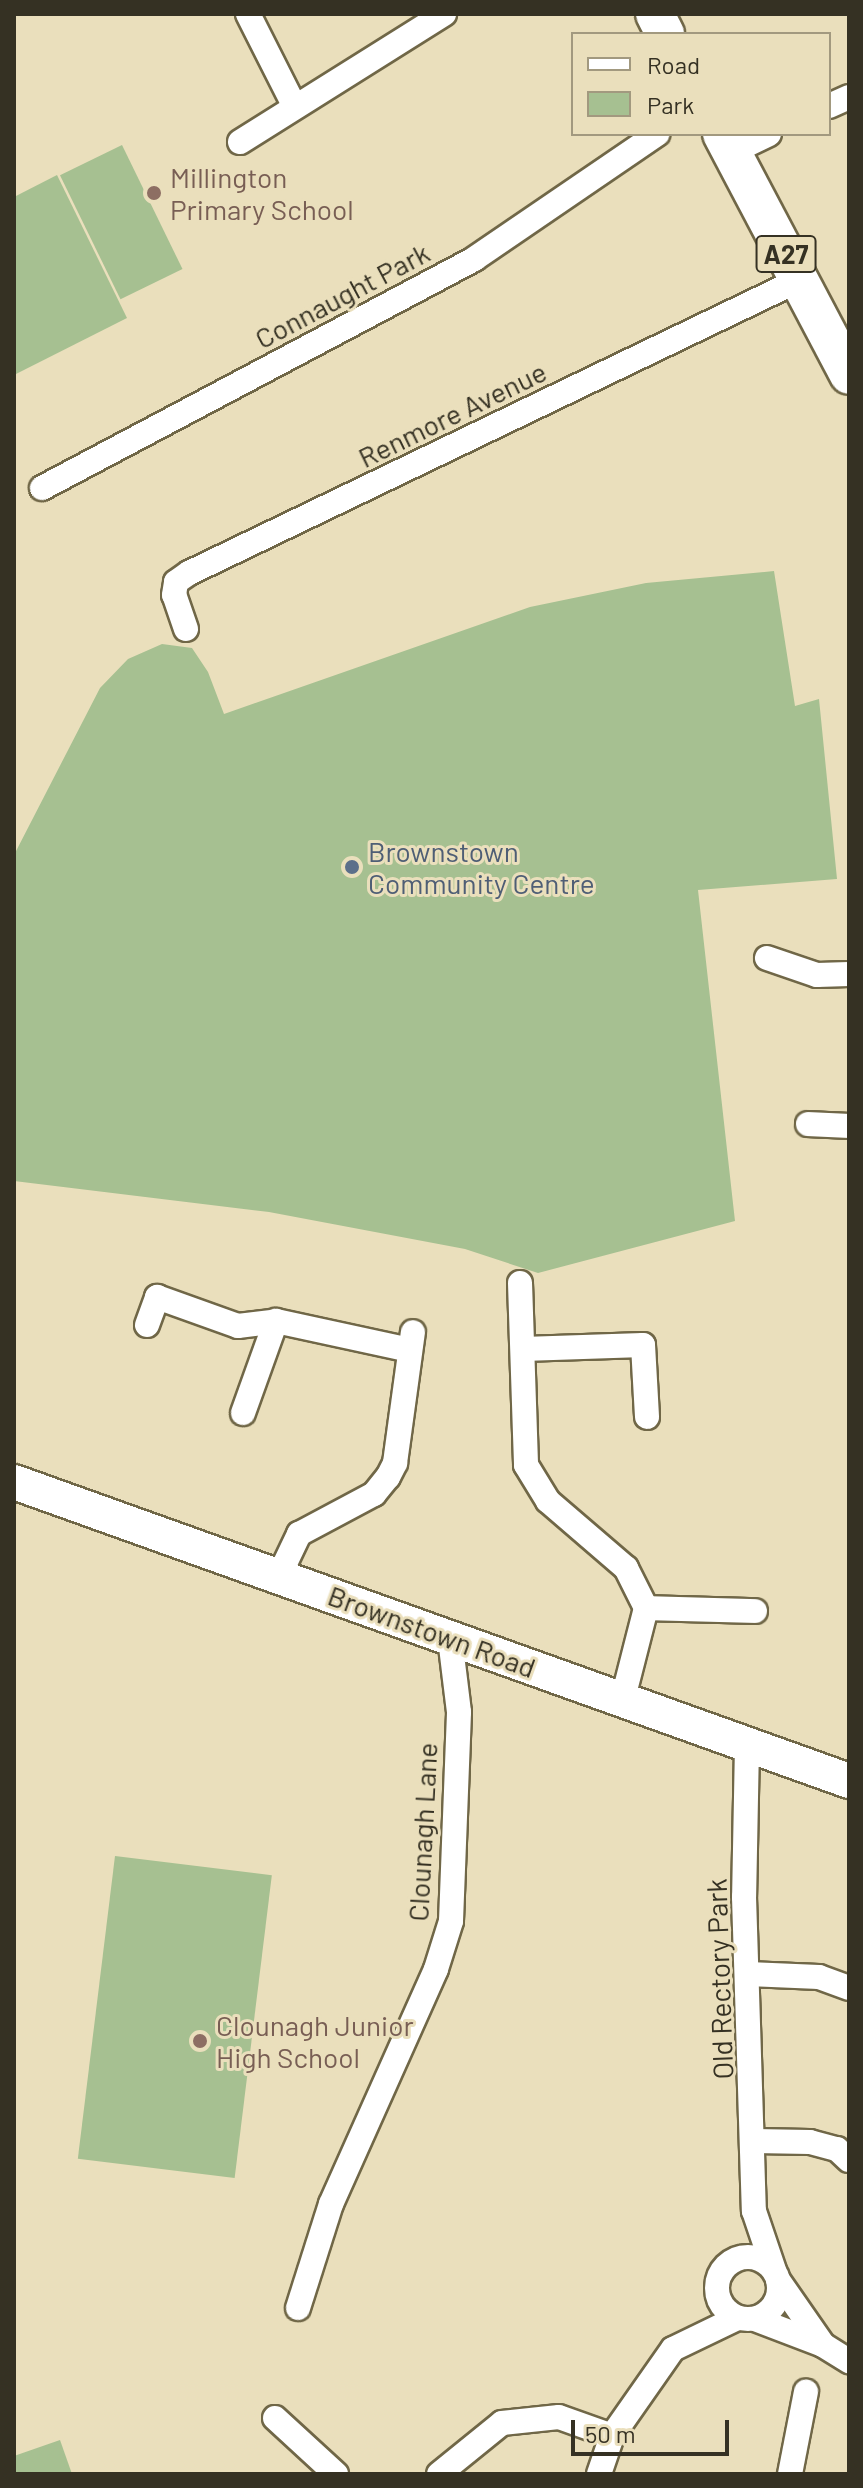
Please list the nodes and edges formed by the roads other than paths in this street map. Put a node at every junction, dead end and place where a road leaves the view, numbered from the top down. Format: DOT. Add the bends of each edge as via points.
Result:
graph roads {
  1 [pos="248,14"];
  2 [pos="444,14"];
  3 [pos="655,14"];
  4 [pos="664,32"];
  5 [pos="295,107"];
  6 [pos="654,136"];
  7 [pos="760,136"];
  8 [pos="240,142"];
  9 [pos="727,143"];
  10 [pos="799,280"];
  11 [pos="849,375"];
  12 [pos="42,488"];
  13 [pos="186,629"];
  14 [pos="767,958"];
  15 [pos="849,974"];
  16 [pos="808,1124"];
  17 [pos="849,1126"];
  18 [pos="520,1283"];
  19 [pos="276,1321"];
  20 [pos="147,1325"];
  21 [pos="523,1349"];
  22 [pos="243,1413"];
  23 [pos="647,1417"];
  24 [pos="14,1482"];
  25 [pos="279,1576"];
  26 [pos="646,1608"];
  27 [pos="755,1611"];
  28 [pos="450,1639"];
  29 [pos="623,1698"];
  30 [pos="747,1745"];
  31 [pos="849,1781"];
  32 [pos="748,1974"];
  33 [pos="849,1988"];
  34 [pos="754,2141"];
  35 [pos="849,2160"];
  36 [pos="754,2211"];
  37 [pos="731,2262"];
  38 [pos="776,2275"];
  39 [pos="717,2285"];
  40 [pos="308,2297"];
  41 [pos="746,2318"];
  42 [pos="685,2340"];
  43 [pos="823,2345"];
  44 [pos="849,2361"];
  45 [pos="806,2392"];
  46 [pos="275,2418"];
  47 [pos="612,2436"];
  48 [pos="336,2474"];
  49 [pos="439,2474"];
  50 [pos="599,2474"];
  51 [pos="790,2474"];
  1 -- 5 [label="street"];
  2 -- 5 [label="street"];
  3 -- 4 [label="main road"];
  5 -- 8 [label="street"];
  6 -- 12 [label="street, Connaught Park" via="474,259"];
  7 -- 9 [label="street"];
  9 -- 10 [label="main road, A27"];
  10 -- 11 [label="main road, A27"];
  10 -- 13 [label="street, Renmore Avenue" via="189,573 176,582 174,595"];
  14 -- 15 [label="street" via="817,975"];
  16 -- 17 [label="street"];
  18 -- 21 [label="street"];
  19 -- 20 [label="street" via="238,1326 157,1297"];
  19 -- 22 [label="street"];
  19 -- 25 [label="street" via="412,1341 395,1463 388,1477 374,1494 299,1534"];
  21 -- 23 [label="street" via="643,1345"];
  21 -- 26 [label="street" via="526,1465 548,1501 626,1568"];
  24 -- 25 [label="main road, Brownstown Road"];
  25 -- 28 [label="main road, Brownstown Road"];
  26 -- 27 [label="street"];
  26 -- 29 [label="street"];
  28 -- 29 [label="main road, Brownstown Road"];
  28 -- 40 [label="street, Clounagh Lane" via="459,1712 451,1921 399,2055 331,2204"];
  29 -- 30 [label="main road, Brownstown Road"];
  30 -- 31 [label="main road, Brownstown Road"];
  30 -- 32 [label="street, Old Rectory Park"];
  32 -- 33 [label="street" via="819,1977"];
  32 -- 34 [label="street, Old Rectory Park"];
  34 -- 35 [label="street" via="810,2142 837,2149"];
  34 -- 36 [label="street, Old Rectory Park"];
  36 -- 37 [label="street, Old Rectory Park"];
  36 -- 38 [label="street, Old Rectory Park"];
  37 -- 38 [label="street" via="749,2257"];
  37 -- 39 [label="street"];
  38 -- 41 [label="street" via="777,2300"];
  38 -- 43 [label="street, Old Rectory Park"];
  39 -- 41 [label="street" via="721,2305"];
  39 -- 42 [label="street"];
  41 -- 42 [label="street"];
  41 -- 43 [label="street"];
  42 -- 47 [label="street"];
  43 -- 44 [label="street"];
  45 -- 51 [label="street"];
  46 -- 48 [label="street"];
  47 -- 49 [label="street" via="559,2417 502,2423"];
  47 -- 50 [label="street"];
}
